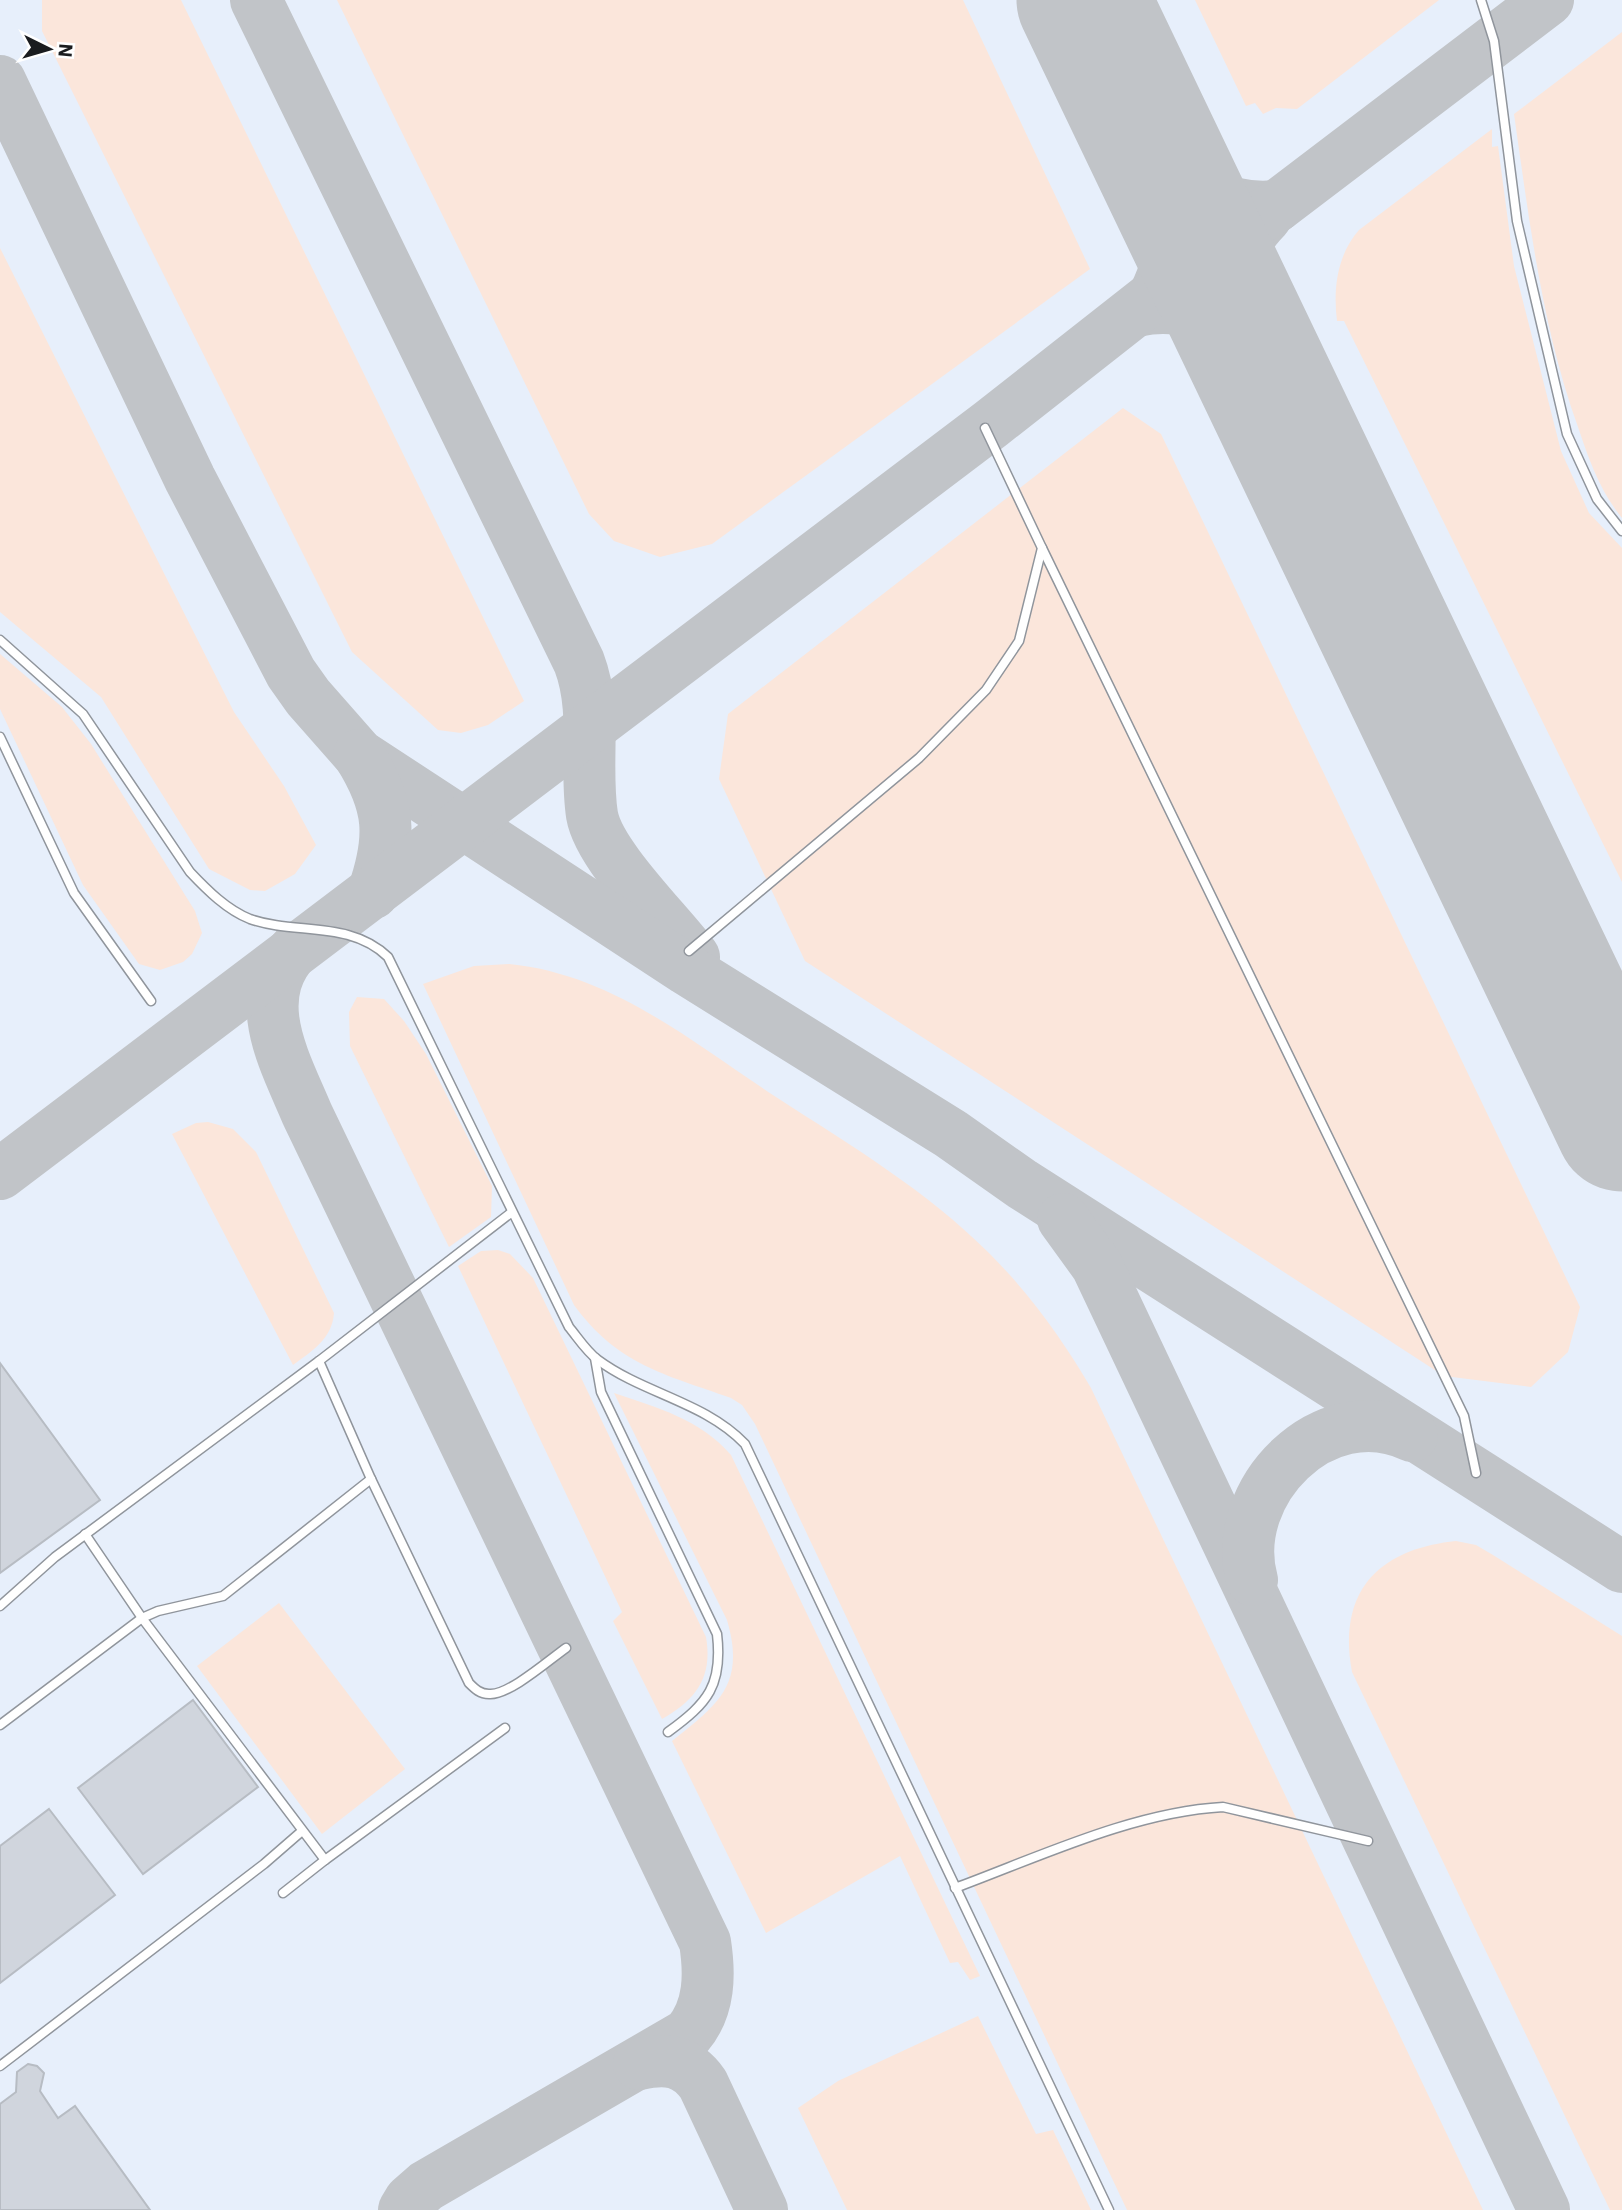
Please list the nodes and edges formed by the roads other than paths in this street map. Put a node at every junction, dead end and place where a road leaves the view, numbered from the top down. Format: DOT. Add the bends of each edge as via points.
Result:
graph roads {
  1 [pos="1481,0"];
  2 [pos="985,428"];
  3 [pos="1622,531"];
  4 [pos="1042,548"];
  5 [pos="0,640"];
  6 [pos="0,737"];
  7 [pos="689,951"];
  8 [pos="151,1001"];
  9 [pos="512,1212"];
  10 [pos="595,1358"];
  11 [pos="319,1362"];
  12 [pos="1476,1473"];
  13 [pos="371,1479"];
  14 [pos="85,1535"];
  15 [pos="0,1606"];
  16 [pos="142,1618"];
  17 [pos="566,1648"];
  18 [pos="0,1725"];
  19 [pos="505,1728"];
  20 [pos="668,1732"];
  21 [pos="302,1832"];
  22 [pos="1368,1842"];
  23 [pos="325,1860"];
  24 [pos="955,1888"];
  25 [pos="283,1893"];
  26 [pos="0,2066"];
  27 [pos="1109,2210"];
  1 -- 3 [label="lane" via="1494,41 1517,221 1567,434 1597,499"];
  2 -- 4 [label="lane"];
  4 -- 7 [label="lane" via="1019,640 986,690 919,758"];
  4 -- 12 [label="lane" via="1464,1416"];
  5 -- 9 [label="lane" via="83,714 190,873 211,894 247,918 325,929 363,940 388,957"];
  6 -- 8 [label="lane" via="74,893"];
  9 -- 10 [label="lane" via="569,1327"];
  9 -- 11 [label="lane"];
  10 -- 20 [label="lane" via="601,1392 717,1634 720,1657 709,1694 698,1711"];
  10 -- 24 [label="lane" via="713,1416 745,1444"];
  11 -- 13 [label="lane"];
  11 -- 14 [label="lane"];
  13 -- 16 [label="lane" via="223,1596"];
  13 -- 17 [label="lane" via="452,1650 478,1692 503,1692"];
  14 -- 15 [label="lane"];
  14 -- 16 [label="lane"];
  16 -- 18 [label="lane"];
  16 -- 21 [label="lane"];
  19 -- 23 [label="lane"];
  21 -- 23 [label="lane"];
  21 -- 26 [label="lane"];
  22 -- 24 [label="lane" via="1223,1807 1198,1809 1160,1815"];
  23 -- 25 [label="lane"];
  24 -- 27 [label="lane"];
}
